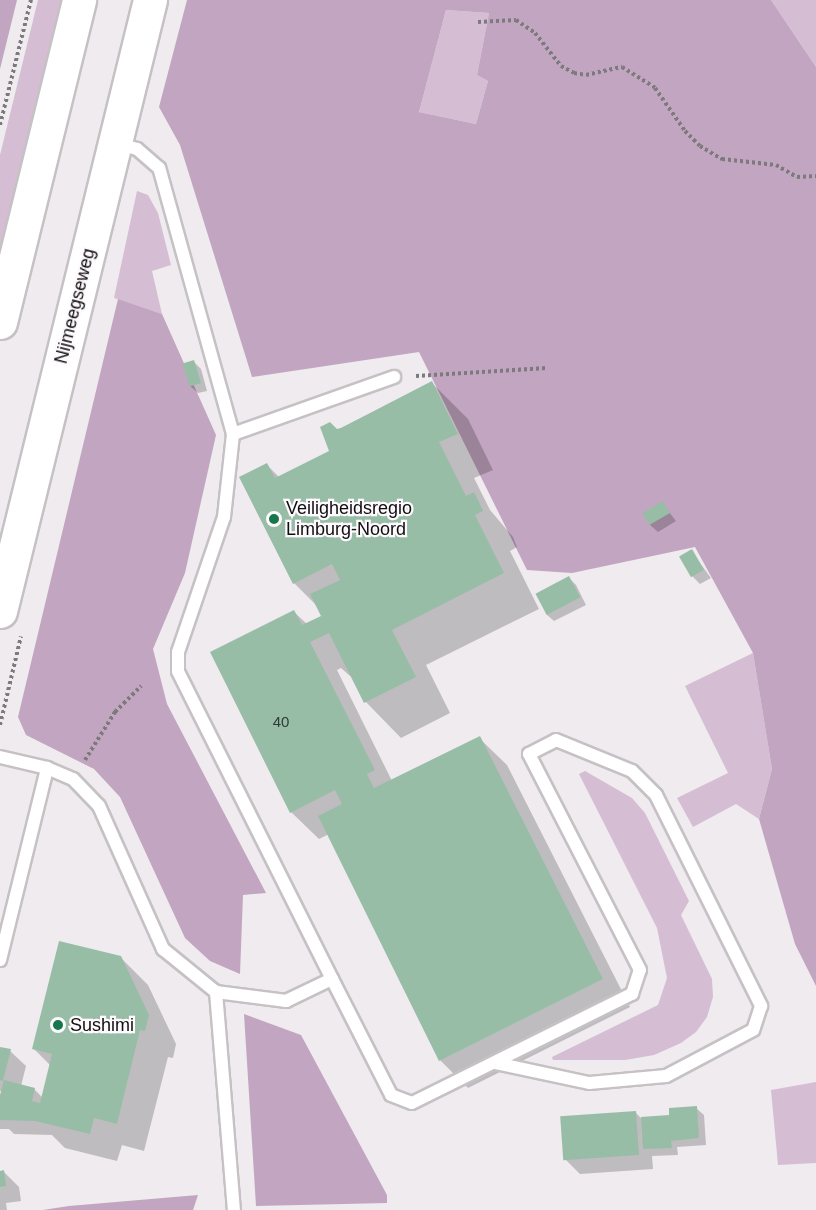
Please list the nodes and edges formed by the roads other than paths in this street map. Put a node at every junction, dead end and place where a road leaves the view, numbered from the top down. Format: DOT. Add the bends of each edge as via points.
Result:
graph roads {
  1 [pos="79,0"];
  2 [pos="150,0"];
  3 [pos="115,142"];
  4 [pos="0,322"];
  5 [pos="394,377"];
  6 [pos="233,435"];
  7 [pos="0,611"];
  8 [pos="0,757"];
  9 [pos="47,768"];
  10 [pos="0,960"];
  11 [pos="332,979"];
  12 [pos="216,992"];
  13 [pos="496,1063"];
  14 [pos="234,1210"];
  1 -- 4 [label="main road"];
  2 -- 3 [label="main road, Nijmeegseweg"];
  3 -- 6 [label="lane" via="137,150 159,168"];
  3 -- 7 [label="main road, Nijmeegseweg"];
  5 -- 6 [label="lane"];
  6 -- 11 [label="lane" via="224,517 178,652 178,671"];
  8 -- 9 [label="lane"];
  9 -- 10 [label="lane"];
  9 -- 12 [label="lane" via="73,779 99,806 163,949"];
  11 -- 12 [label="lane" via="286,1001"];
  11 -- 13 [label="lane" via="391,1095 412,1103"];
  12 -- 14 [label="lane"];
  13 -- 13 [label="lane" via="632,994 640,970 529,754 556,740 632,771 656,795 761,1006 753,1030 666,1076 590,1083"];
}
